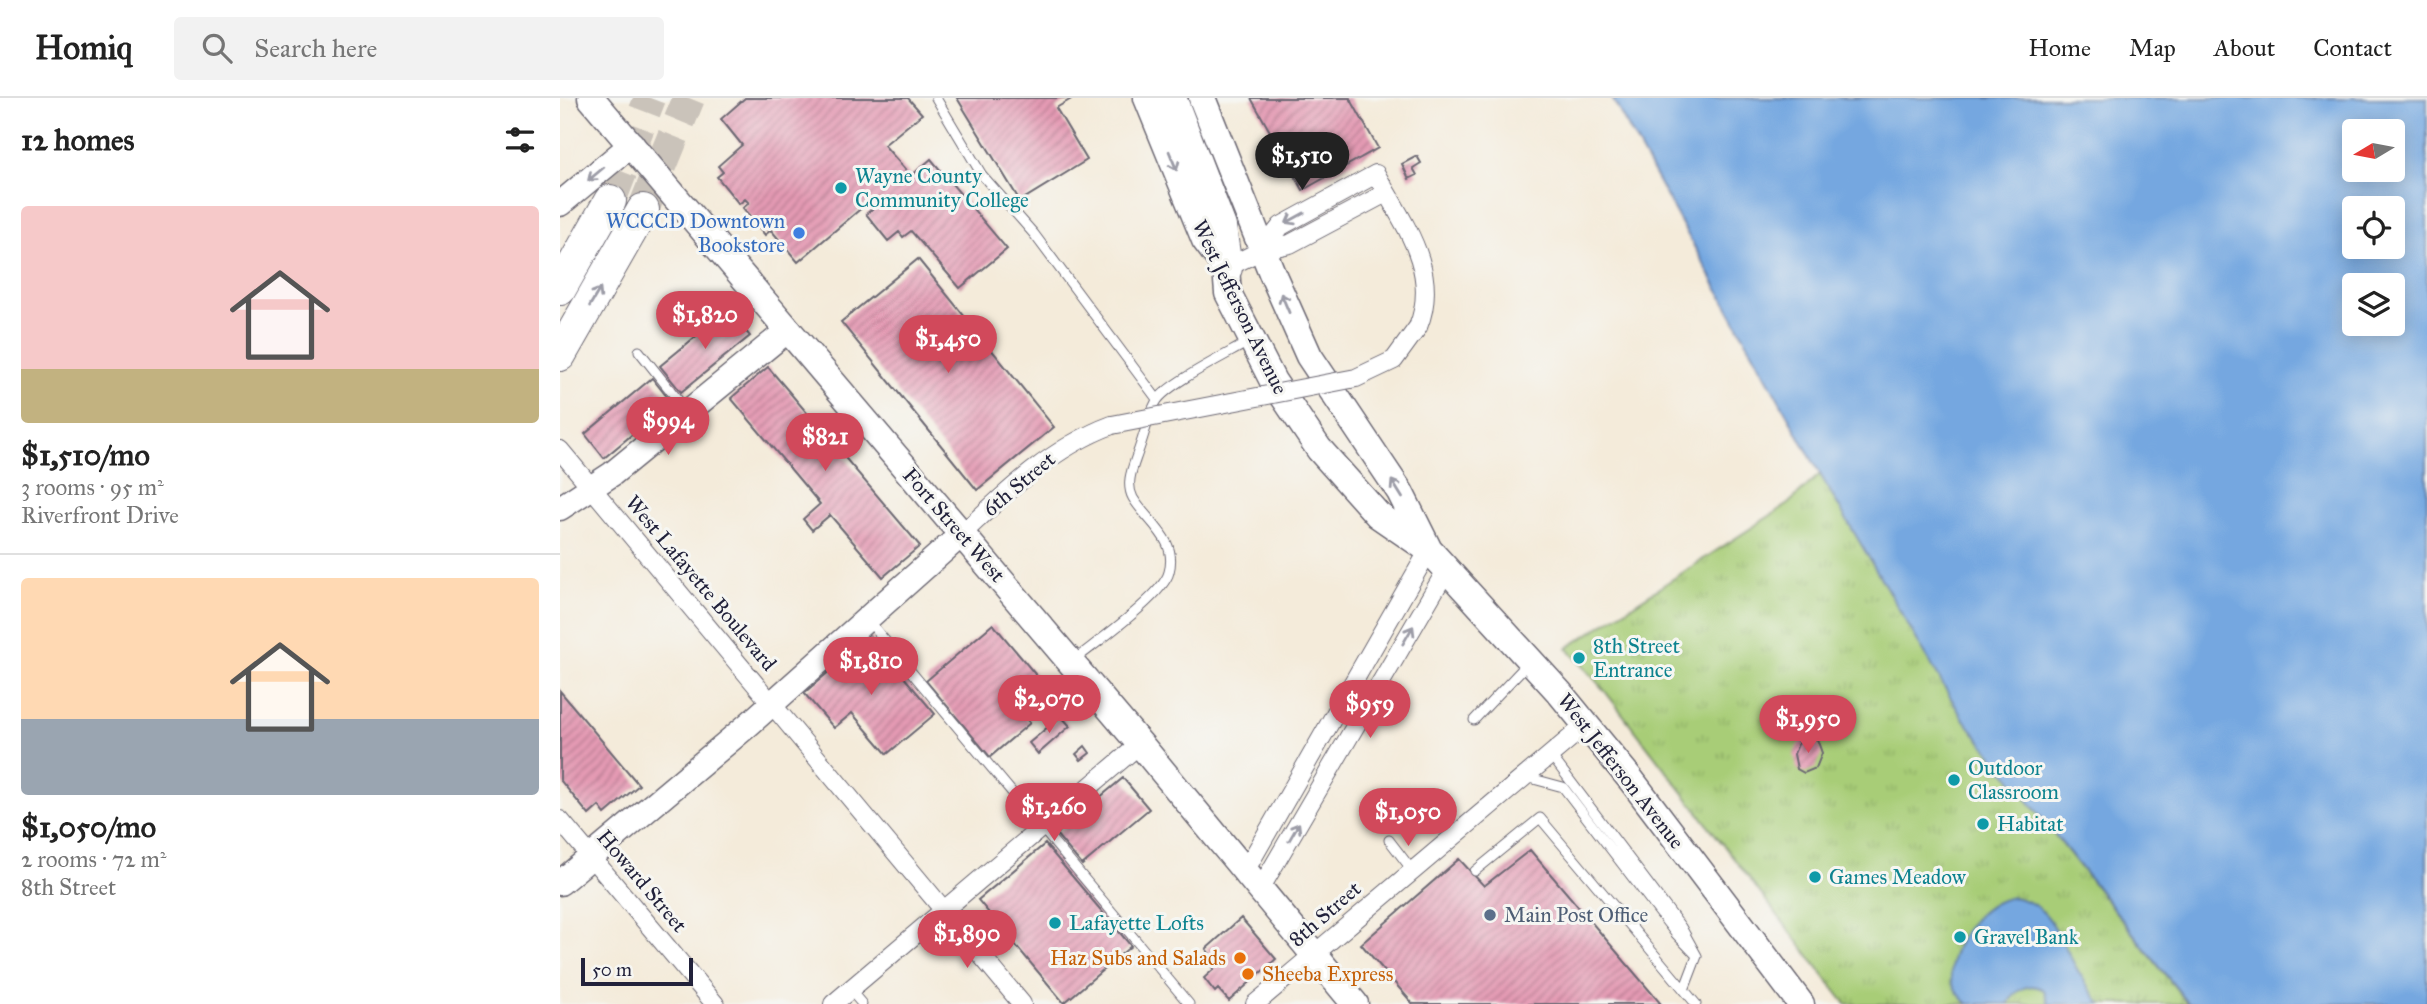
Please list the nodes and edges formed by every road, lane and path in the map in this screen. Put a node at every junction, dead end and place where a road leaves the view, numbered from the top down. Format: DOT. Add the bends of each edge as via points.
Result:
graph roads {
  1 [pos="592,98"];
  2 [pos="936,98"];
  3 [pos="1147,98"];
  4 [pos="1170,98"];
  5 [pos="1202,98"];
  6 [pos="632,144"];
  7 [pos="1386,193"];
  8 [pos="610,201"];
  9 [pos="560,204"];
  10 [pos="643,209"];
  11 [pos="1262,250"];
  12 [pos="1226,268"];
  13 [pos="560,289"];
  14 [pos="1237,310"];
  15 [pos="788,330"];
  16 [pos="1252,340"];
  17 [pos="639,351"];
  18 [pos="560,355"];
  19 [pos="1322,379"];
  20 [pos="1157,399"];
  21 [pos="687,411"];
  22 [pos="560,450"];
  23 [pos="591,487"];
  24 [pos="560,508"];
  25 [pos="962,534"];
  26 [pos="1429,550"];
  27 [pos="1447,569"];
  28 [pos="866,618"];
  29 [pos="1531,660"];
  30 [pos="1071,663"];
  31 [pos="771,703"];
  32 [pos="1474,720"];
  33 [pos="1587,724"];
  34 [pos="1140,744"];
  35 [pos="1550,754"];
  36 [pos="1524,776"];
  37 [pos="560,820"];
  38 [pos="1042,828"];
  39 [pos="1389,840"];
  40 [pos="591,857"];
  41 [pos="1412,870"];
  42 [pos="1475,871"];
  43 [pos="1252,882"];
  44 [pos="560,883"];
  45 [pos="942,911"];
  46 [pos="1314,955"];
  47 [pos="1697,956"];
  48 [pos="850,990"];
  49 [pos="1684,990"];
  50 [pos="715,1004"];
  51 [pos="833,1004"];
  52 [pos="862,1004"];
  53 [pos="1022,1004"];
  54 [pos="1189,1004"];
  55 [pos="1255,1004"];
  56 [pos="1355,1004"];
  57 [pos="1696,1004"];
  58 [pos="1801,1004"];
  1 -- 6 [label="main road, Fort Street West"];
  2 -- 20 [label="lane" via="982,175 1034,234"];
  3 -- 12 [label="main road, West Jefferson Avenue, one-way" via="1205,240"];
  4 -- 12 [label="highway" via="1220,227"];
  5 -- 11 [label="main road, West Jefferson Avenue"];
  6 -- 9 [label="street, one-way"];
  6 -- 15 [label="main road, Fort Street West"];
  7 -- 11 [label="street" via="1290,244"];
  7 -- 11 [label="street, 6th Street, one-way" via="1376,174 1281,226"];
  7 -- 25 [label="street, 6th Street, bridge" via="1413,240 1424,271 1425,302 1418,327 1394,360 1356,378 1112,425 1050,457"];
  8 -- 13 [label="highway"];
  18 -- 10 [label="highway, one-way"];
  11 -- 12 [label="street"];
  19 -- 11 [label="main road, West Jefferson Avenue, one-way"];
  12 -- 14 [label="main road, West Jefferson Avenue" via="1228,293"];
  14 -- 16 [label="main road, West Jefferson Avenue"];
  14 -- 19 [label="main road" via="1262,335 1304,402 1312,407 1326,403"];
  15 -- 21 [label="street"];
  15 -- 25 [label="main road, Fort Street West"];
  16 -- 20 [label="lane"];
  16 -- 26 [label="main road, West Jefferson Avenue" via="1273,381 1319,449 1378,515"];
  17 -- 21 [label="lane"];
  26 -- 19 [label="main road, West Jefferson Avenue, one-way" via="1400,492"];
  20 -- 30 [label="lane" via="1129,488 1167,542 1169,574 1155,594"];
  21 -- 23 [label="street"];
  22 -- 23 [label="street, West Lafayette Boulevard"];
  23 -- 24 [label="street"];
  23 -- 31 [label="street, West Lafayette Boulevard"];
  25 -- 28 [label="street, 6th Street"];
  25 -- 30 [label="main road, Fort Street West"];
  26 -- 27 [label="main road, West Jefferson Avenue"];
  26 -- 43 [label="street"];
  27 -- 29 [label="main road, West Jefferson Avenue"];
  43 -- 27 [label="street, one-way"];
  28 -- 31 [label="street, 6th Street"];
  28 -- 38 [label="lane"];
  29 -- 32 [label="lane"];
  29 -- 33 [label="main road, West Jefferson Avenue"];
  30 -- 34 [label="main road, Fort Street West"];
  31 -- 40 [label="street, 6th Street"];
  31 -- 45 [label="street, West Lafayette Boulevard"];
  33 -- 35 [label="street, 8th Street"];
  33 -- 58 [label="main road, West Jefferson Avenue"];
  34 -- 38 [label="street"];
  34 -- 43 [label="main road, Fort Street West"];
  35 -- 36 [label="street, 8th Street"];
  35 -- 47 [label="lane" via="1681,927"];
  36 -- 41 [label="street, 8th Street"];
  36 -- 47 [label="lane" via="1563,787"];
  37 -- 40 [label="street, Howard Street"];
  38 -- 45 [label="street"];
  38 -- 54 [label="lane"];
  39 -- 41 [label="lane"];
  40 -- 44 [label="street, 6th Street"];
  40 -- 50 [label="street, Howard Street"];
  41 -- 46 [label="street, 8th Street"];
  42 -- 49 [label="lane" via="1540,818"];
  43 -- 46 [label="main road, Fort Street West"];
  45 -- 48 [label="street"];
  45 -- 53 [label="street, West Lafayette Boulevard"];
  46 -- 55 [label="street, 8th Street"];
  46 -- 56 [label="main road, Fort Street West"];
  47 -- 49 [label="lane"];
  48 -- 51 [label="street"];
  48 -- 52 [label="lane"];
  49 -- 57 [label="lane"];
}
